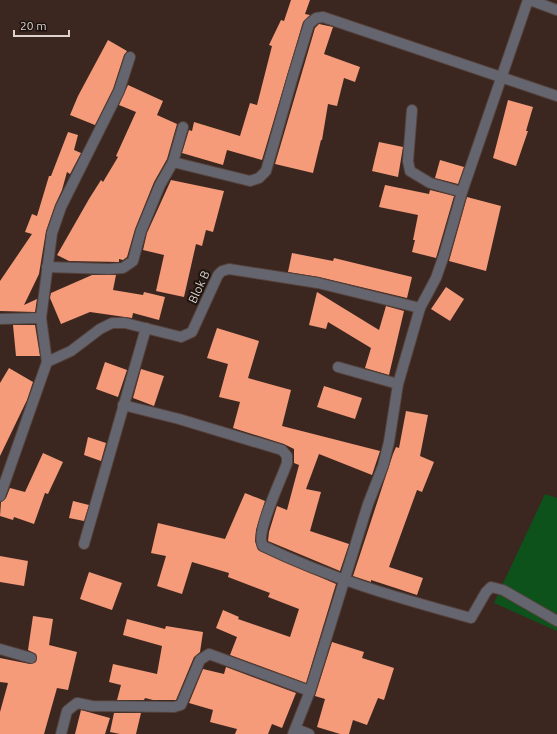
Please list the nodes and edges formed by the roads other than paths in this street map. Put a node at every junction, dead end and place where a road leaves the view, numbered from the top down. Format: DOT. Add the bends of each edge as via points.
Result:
graph roads {
  1 [pos="529,0"];
  2 [pos="557,10"];
  3 [pos="130,57"];
  4 [pos="501,78"];
  5 [pos="557,96"];
  6 [pos="412,110"];
  7 [pos="183,127"];
  8 [pos="174,162"];
  9 [pos="462,192"];
  10 [pos="47,267"];
  11 [pos="420,308"];
  12 [pos="41,318"];
  13 [pos="0,319"];
  14 [pos="146,328"];
  15 [pos="47,362"];
  16 [pos="338,367"];
  17 [pos="398,384"];
  18 [pos="123,405"];
  19 [pos="0,496"];
  20 [pos="84,544"];
  21 [pos="344,581"];
  22 [pos="557,621"];
  23 [pos="0,649"];
  24 [pos="31,658"];
  25 [pos="310,691"];
  26 [pos="295,731"];
  27 [pos="61,734"];
  28 [pos="309,734"];
  1 -- 2 [label="street"];
  1 -- 4 [label="street"];
  3 -- 10 [label="street" via="119,91 61,207 52,233"];
  4 -- 5 [label="street"];
  4 -- 8 [label="street" via="323,17 316,18 309,24 266,171 259,178 250,181"];
  4 -- 9 [label="street"];
  6 -- 9 [label="street" via="408,161 410,171 430,183"];
  7 -- 8 [label="street"];
  8 -- 10 [label="street" via="160,185 140,231 133,261 123,268"];
  9 -- 11 [label="street" via="436,278"];
  10 -- 12 [label="street"];
  11 -- 14 [label="street, Blok B" via="318,283 229,269 218,275 194,328 187,336 181,338"];
  11 -- 17 [label="street"];
  12 -- 13 [label="street"];
  12 -- 15 [label="street"];
  14 -- 15 [label="street, Blok B" via="112,323 71,351"];
  14 -- 18 [label="street"];
  15 -- 19 [label="street"];
  16 -- 17 [label="street"];
  17 -- 21 [label="street" via="383,466 368,504"];
  18 -- 20 [label="street"];
  18 -- 21 [label="street" via="282,450 287,456 287,463 262,528 260,543 303,566"];
  21 -- 22 [label="street" via="471,618 486,592 491,587 497,588"];
  21 -- 25 [label="street"];
  23 -- 24 [label="street"];
  25 -- 26 [label="street"];
  25 -- 27 [label="street" via="209,654 200,660 181,706 107,706 77,703 67,711"];
  26 -- 28 [label="street"];
}
